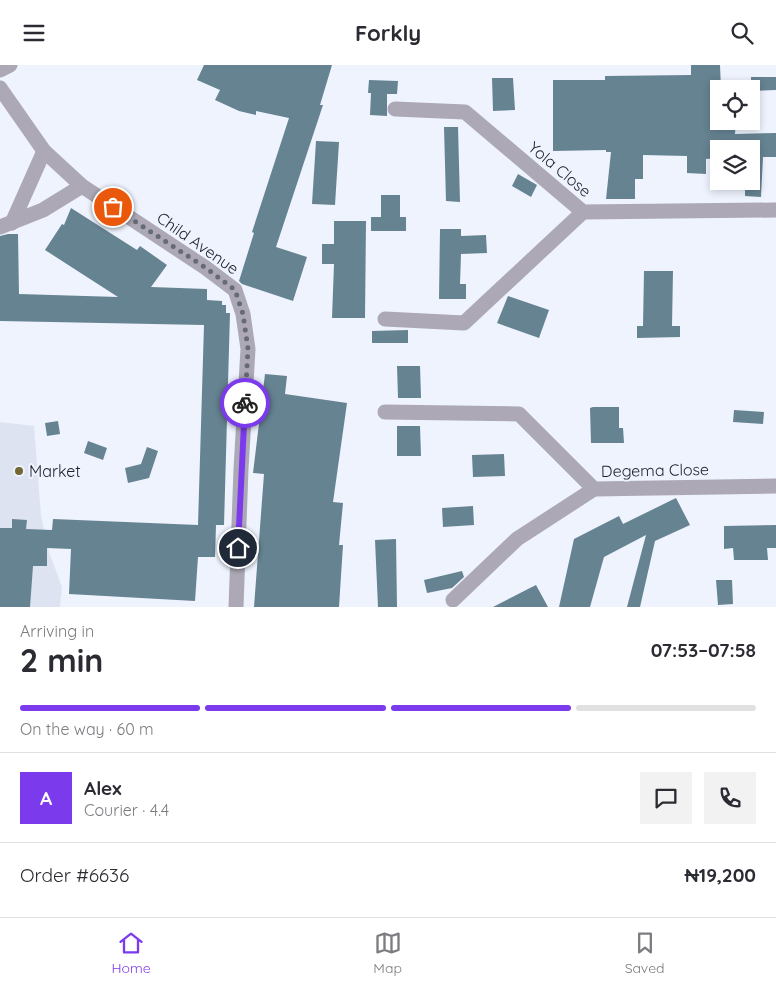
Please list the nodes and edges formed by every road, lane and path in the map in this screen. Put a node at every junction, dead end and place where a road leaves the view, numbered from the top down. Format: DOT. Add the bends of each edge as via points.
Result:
graph roads {
  1 [pos="10,65"];
  2 [pos="0,70"];
  3 [pos="0,87"];
  4 [pos="395,109"];
  5 [pos="44,151"];
  6 [pos="82,186"];
  7 [pos="776,211"];
  8 [pos="583,212"];
  9 [pos="6,225"];
  10 [pos="385,319"];
  11 [pos="385,411"];
  12 [pos="776,486"];
  13 [pos="594,489"];
  14 [pos="453,600"];
  15 [pos="236,607"];
  1 -- 2 [label="street"];
  3 -- 5 [label="street, Child Avenue"];
  4 -- 8 [label="street, Yola Close" via="465,111"];
  5 -- 6 [label="street, Child Avenue"];
  5 -- 9 [label="street"];
  6 -- 9 [label="street" via="44,211"];
  6 -- 15 [label="street, Child Avenue" via="235,290 243,314 248,349"];
  7 -- 8 [label="street, Yola Close"];
  8 -- 10 [label="street" via="464,323"];
  11 -- 13 [label="street, Degema Close" via="519,414"];
  12 -- 13 [label="street, Degema Close"];
  13 -- 14 [label="street" via="517,539"];
}
